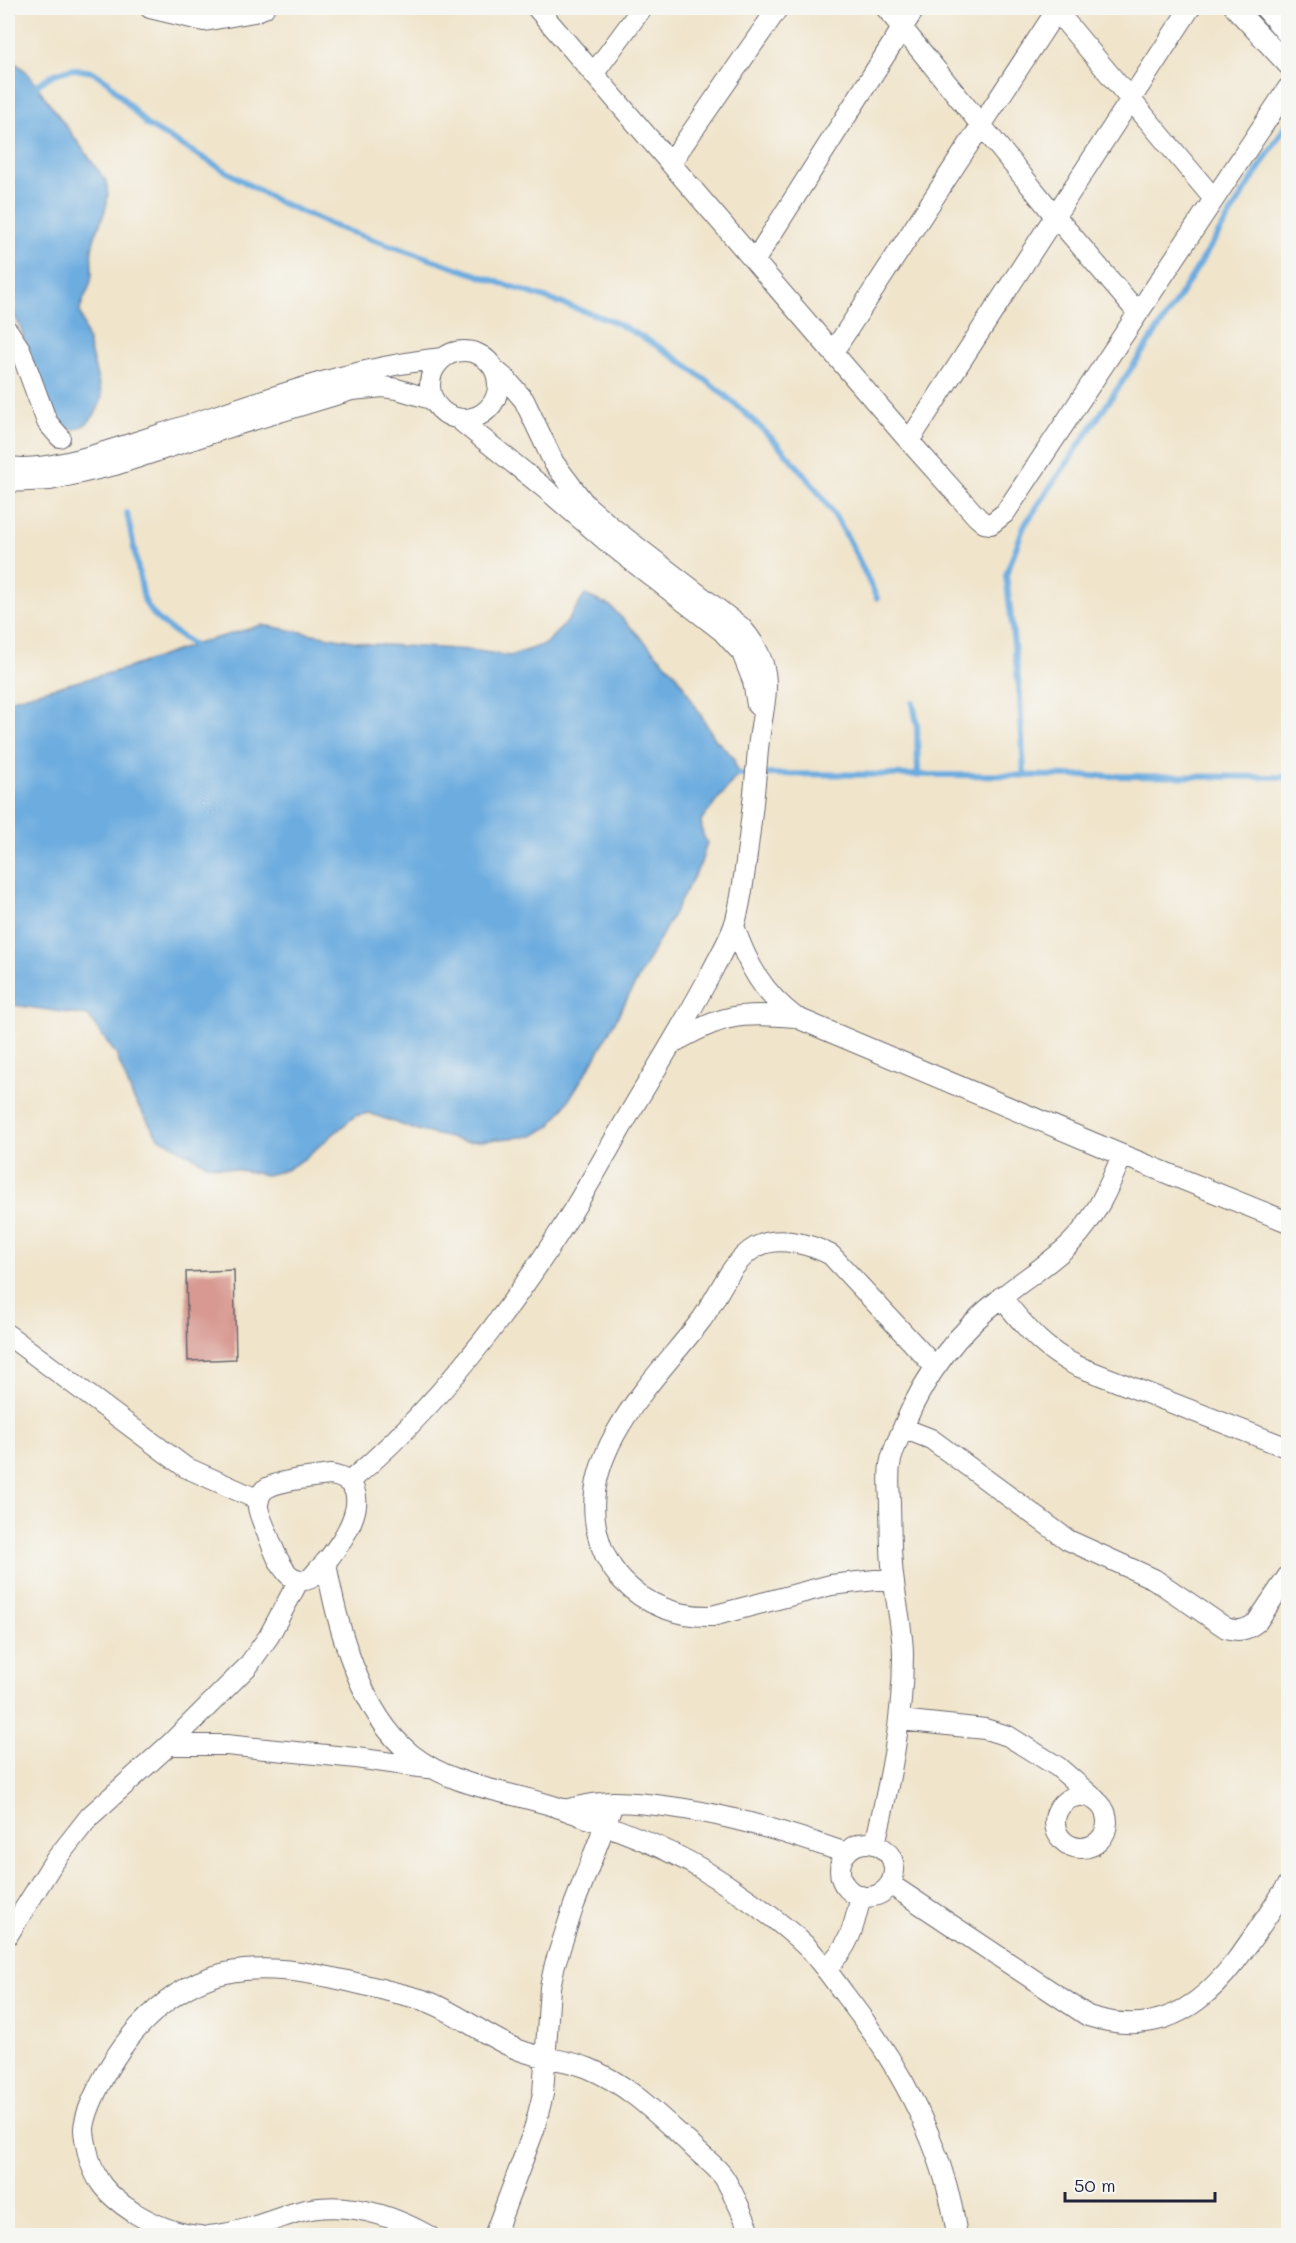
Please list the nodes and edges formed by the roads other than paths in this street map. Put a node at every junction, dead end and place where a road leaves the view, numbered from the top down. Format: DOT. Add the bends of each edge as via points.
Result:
graph roads {
  1 [pos="150,8"];
  2 [pos="264,8"];
  3 [pos="537,8"];
  4 [pos="642,8"];
  5 [pos="778,8"];
  6 [pos="886,8"];
  7 [pos="915,8"];
  8 [pos="1056,8"];
  9 [pos="1190,8"];
  10 [pos="1235,8"];
  11 [pos="1265,8"];
  12 [pos="903,28"];
  13 [pos="1288,35"];
  14 [pos="1288,65"];
  15 [pos="594,73"];
  16 [pos="1288,88"];
  17 [pos="1131,99"];
  18 [pos="982,125"];
  19 [pos="671,162"];
  20 [pos="1214,199"];
  21 [pos="1055,216"];
  22 [pos="755,260"];
  23 [pos="1138,314"];
  24 [pos="8,331"];
  25 [pos="833,352"];
  26 [pos="443,358"];
  27 [pos="495,370"];
  28 [pos="434,399"];
  29 [pos="457,418"];
  30 [pos="60,437"];
  31 [pos="909,441"];
  32 [pos="8,467"];
  33 [pos="8,482"];
  34 [pos="760,726"];
  35 [pos="734,926"];
  36 [pos="795,1017"];
  37 [pos="671,1045"];
  38 [pos="1122,1155"];
  39 [pos="1288,1222"];
  40 [pos="1001,1297"];
  41 [pos="8,1335"];
  42 [pos="935,1367"];
  43 [pos="903,1428"];
  44 [pos="1288,1448"];
  45 [pos="349,1482"];
  46 [pos="259,1500"];
  47 [pos="326,1562"];
  48 [pos="1288,1576"];
  49 [pos="893,1578"];
  50 [pos="298,1580"];
  51 [pos="900,1720"];
  52 [pos="169,1745"];
  53 [pos="1058,1767"];
  54 [pos="432,1769"];
  55 [pos="1096,1800"];
  56 [pos="615,1802"];
  57 [pos="1061,1804"];
  58 [pos="565,1810"];
  59 [pos="606,1826"];
  60 [pos="875,1844"];
  61 [pos="846,1853"];
  62 [pos="890,1884"];
  63 [pos="1288,1885"];
  64 [pos="861,1896"];
  65 [pos="8,1935"];
  66 [pos="826,1968"];
  67 [pos="547,2059"];
  68 [pos="200,2235"];
  69 [pos="209,2235"];
  70 [pos="429,2235"];
  71 [pos="494,2235"];
  72 [pos="752,2235"];
  73 [pos="957,2235"];
  1 -- 2 [label="street" via="204,21"];
  3 -- 15 [label="street"];
  4 -- 15 [label="street"];
  5 -- 19 [label="street"];
  6 -- 12 [label="street"];
  7 -- 12 [label="street"];
  8 -- 17 [label="street"];
  8 -- 18 [label="street"];
  9 -- 17 [label="street"];
  10 -- 14 [label="street"];
  11 -- 13 [label="street"];
  12 -- 18 [label="street"];
  12 -- 22 [label="street"];
  15 -- 19 [label="street"];
  16 -- 20 [label="street"];
  17 -- 20 [label="street"];
  17 -- 21 [label="street"];
  18 -- 21 [label="street"];
  18 -- 25 [label="street"];
  19 -- 22 [label="street"];
  20 -- 23 [label="street"];
  21 -- 23 [label="street"];
  21 -- 31 [label="street"];
  22 -- 25 [label="street"];
  23 -- 31 [label="street" via="1005,513 991,524 977,517"];
  24 -- 30 [label="street" via="20,349 46,423"];
  25 -- 31 [label="street"];
  26 -- 27 [label="street" via="457,351 472,351 486,358"];
  26 -- 28 [label="street" via="431,377"];
  26 -- 32 [label="street" via="316,384 88,457 34,468"];
  27 -- 29 [label="street" via="499,385 491,406 479,415"];
  27 -- 34 [label="street" via="524,400 554,463 585,504 741,627 752,640 766,670 766,700"];
  28 -- 29 [label="street" via="443,411"];
  28 -- 33 [label="street" via="397,389 352,390 115,465 50,480"];
  29 -- 34 [label="street" via="733,642 753,681"];
  34 -- 35 [label="street" via="755,795"];
  35 -- 36 [label="street" via="759,982"];
  35 -- 37 [label="street"];
  36 -- 37 [label="street" via="746,1014 727,1018 704,1025"];
  36 -- 38 [label="street"];
  37 -- 45 [label="street" via="527,1281 427,1407"];
  38 -- 39 [label="street"];
  38 -- 40 [label="street" via="1110,1185 1073,1241"];
  40 -- 42 [label="street" via="955,1341"];
  40 -- 44 [label="street" via="1038,1342 1061,1358"];
  41 -- 46 [label="street" via="185,1467"];
  42 -- 43 [label="street"];
  42 -- 49 [label="street" via="831,1254 789,1242 759,1245 737,1264 702,1319 629,1413 611,1441 595,1488 595,1518 609,1564 634,1591 667,1610 696,1617 712,1616 831,1585"];
  43 -- 48 [label="street" via="931,1439 1068,1540 1154,1579 1226,1628 1250,1628"];
  43 -- 49 [label="street" via="890,1465"];
  45 -- 46 [label="street" via="342,1477 316,1476 272,1485"];
  45 -- 47 [label="street" via="357,1502 355,1515"];
  46 -- 50 [label="street" via="258,1510 277,1559"];
  47 -- 50 [label="street" via="309,1579"];
  47 -- 54 [label="street" via="344,1641 369,1699 394,1738"];
  49 -- 51 [label="street" via="902,1635"];
  50 -- 52 [label="street" via="254,1659"];
  51 -- 53 [label="street" via="997,1731"];
  51 -- 60 [label="street"];
  52 -- 54 [label="street" via="226,1745"];
  52 -- 65 [label="street" via="69,1840"];
  53 -- 55 [label="street"];
  53 -- 57 [label="street" via="1063,1786"];
  54 -- 58 [label="street" via="470,1784"];
  55 -- 57 [label="street" via="1078,1795"];
  55 -- 57 [label="street" via="1106,1816 1106,1828 1095,1844 1083,1848 1071,1846 1057,1834 1054,1821"];
  56 -- 58 [label="street"];
  56 -- 59 [label="street"];
  56 -- 61 [label="street" via="741,1820"];
  58 -- 59 [label="street"];
  59 -- 66 [label="street" via="709,1874 784,1928"];
  59 -- 67 [label="street" via="555,1964 549,1996"];
  60 -- 61 [label="street" via="857,1845"];
  60 -- 62 [label="street" via="892,1857 894,1871"];
  61 -- 64 [label="street" via="840,1865 842,1879 849,1890"];
  62 -- 63 [label="street" via="1088,2016 1119,2024 1152,2022 1176,2014 1203,1997 1231,1967"];
  62 -- 64 [label="street" via="874,1896"];
  64 -- 66 [label="street" via="845,1948"];
  66 -- 73 [label="street" via="892,2063 924,2124 949,2193"];
  67 -- 68 [label="street" via="505,2044 430,2002 356,1983 298,1972 246,1970 195,1984 153,2013 117,2055 90,2106 84,2132 94,2174 111,2196 162,2228"];
  67 -- 71 [label="street" via="534,2130"];
  67 -- 72 [label="street" via="590,2069 641,2099 722,2175"];
  69 -- 70 [label="street" via="238,2232 308,2210 348,2207"];
}
